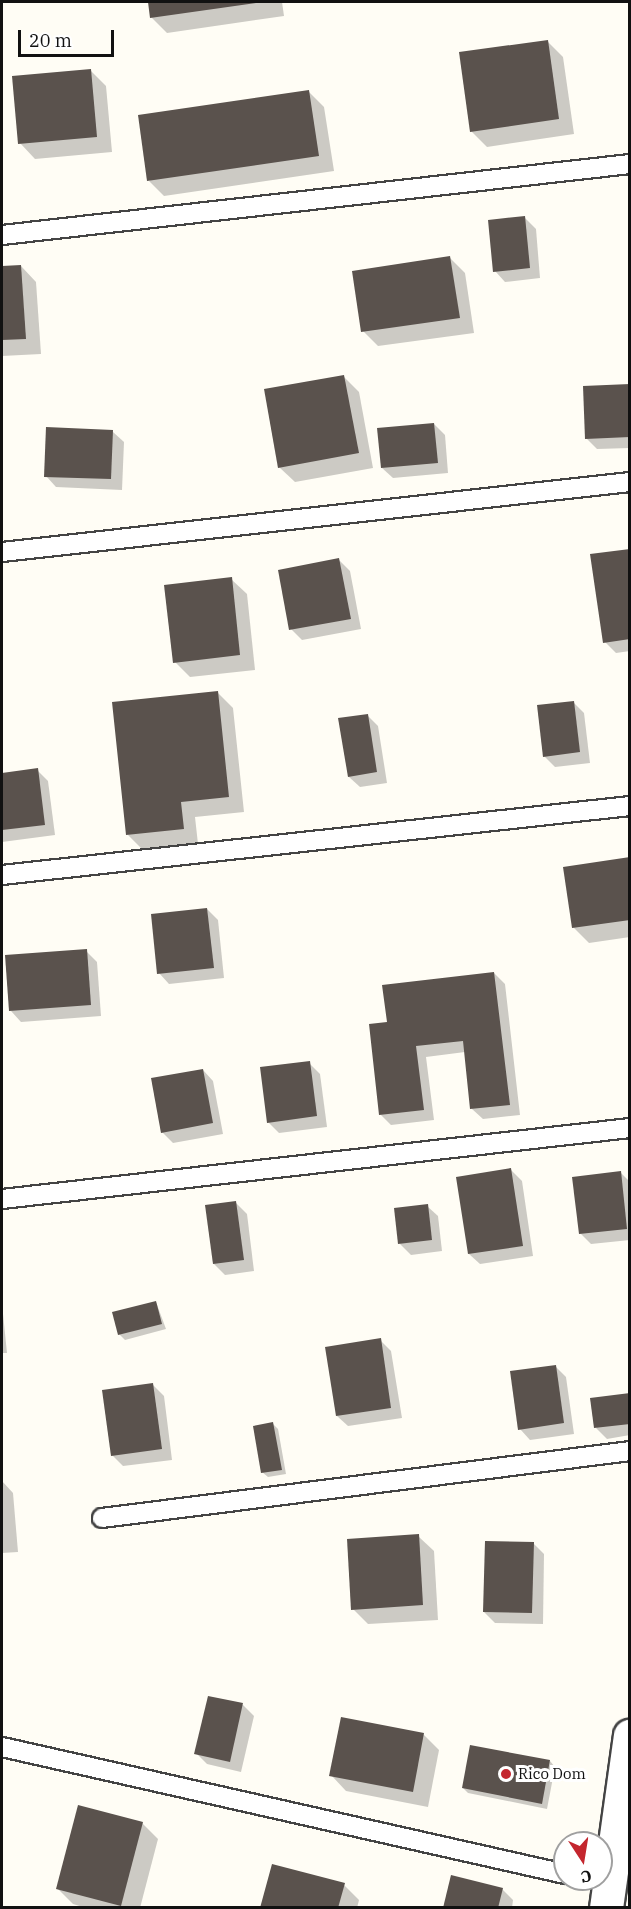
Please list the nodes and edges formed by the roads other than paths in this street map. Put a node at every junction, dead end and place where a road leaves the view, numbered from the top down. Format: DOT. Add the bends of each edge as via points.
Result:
graph roads {
  1 [pos="630,164"];
  2 [pos="2,235"];
  3 [pos="630,482"];
  4 [pos="2,552"];
  5 [pos="630,806"];
  6 [pos="2,876"];
  7 [pos="630,1128"];
  8 [pos="2,1199"];
  9 [pos="630,1451"];
  10 [pos="102,1518"];
  11 [pos="630,1736"];
  12 [pos="2,1747"];
  13 [pos="612,1831"];
  14 [pos="553,1871"];
  1 -- 2 [label="lane"];
  3 -- 4 [label="lane"];
  5 -- 6 [label="lane"];
  7 -- 8 [label="lane"];
  9 -- 10 [label="lane"];
  11 -- 13 [label="street"];
  12 -- 14 [label="lane"];
}
